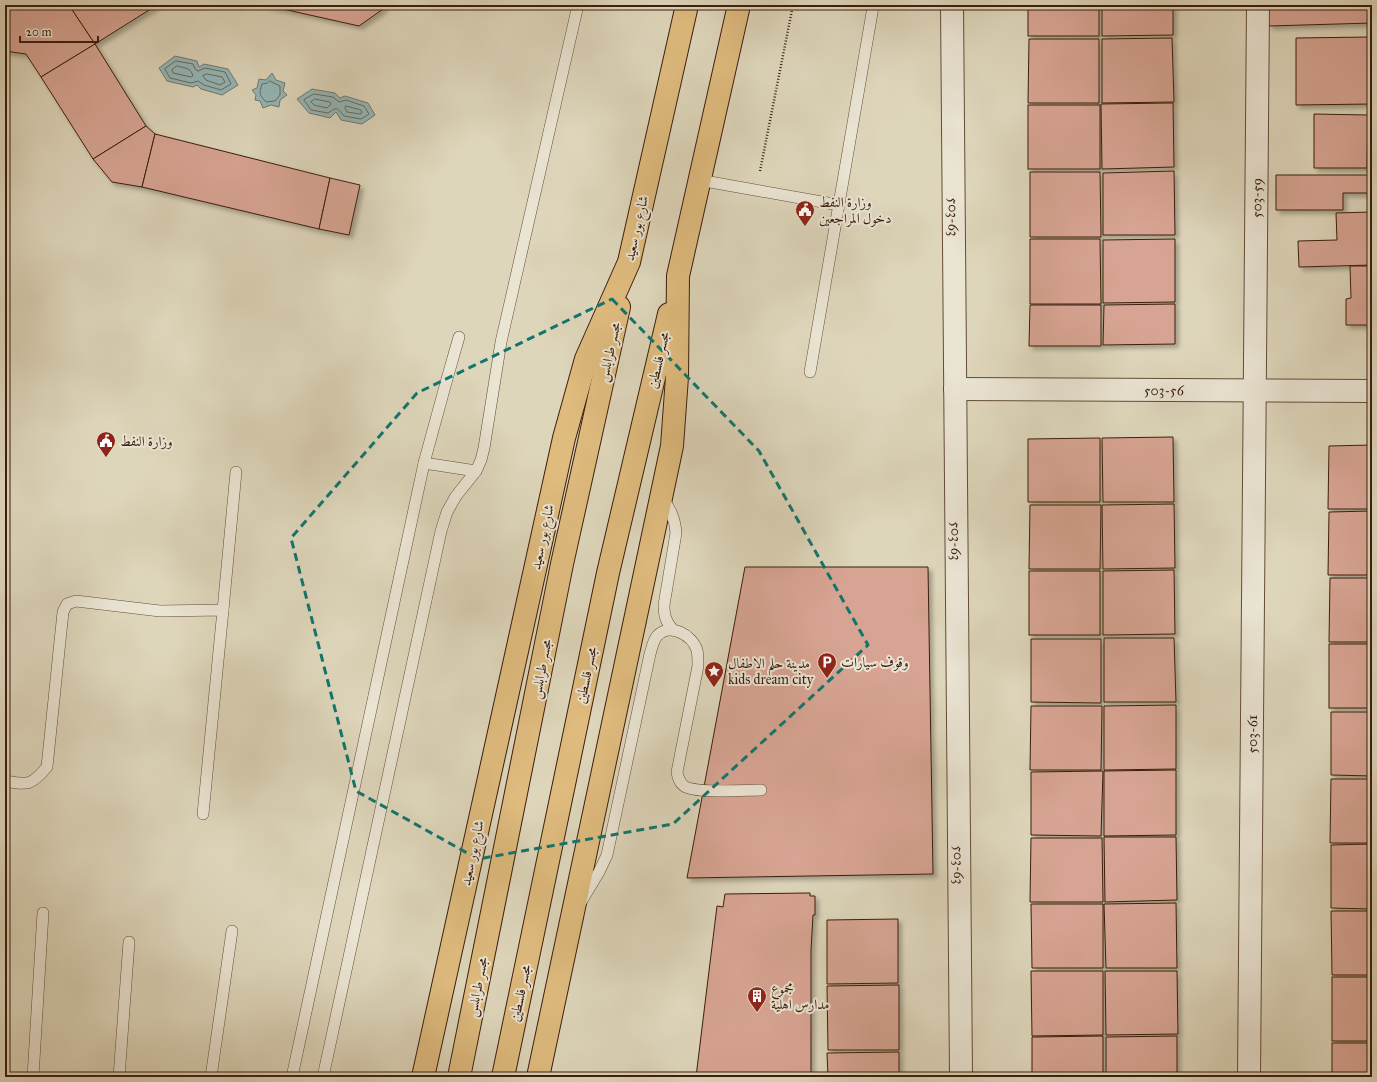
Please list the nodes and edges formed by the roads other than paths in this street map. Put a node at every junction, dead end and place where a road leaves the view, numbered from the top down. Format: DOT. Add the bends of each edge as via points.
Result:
graph roads {
  1 [pos="578,5"];
  2 [pos="687,5"];
  3 [pos="739,5"];
  4 [pos="952,5"];
  5 [pos="1258,5"];
  6 [pos="873,7"];
  7 [pos="699,180"];
  8 [pos="839,205"];
  9 [pos="629,262"];
  10 [pos="678,276"];
  11 [pos="459,337"];
  12 [pos="810,372"];
  13 [pos="955,389"];
  14 [pos="1254,391"];
  15 [pos="1372,391"];
  16 [pos="424,463"];
  17 [pos="476,471"];
  18 [pos="236,472"];
  19 [pos="661,496"];
  20 [pos="223,610"];
  21 [pos="673,630"];
  22 [pos="5,781"];
  23 [pos="761,790"];
  24 [pos="203,814"];
  25 [pos="43,913"];
  26 [pos="571,924"];
  27 [pos="232,931"];
  28 [pos="128,942"];
  29 [pos="33,1077"];
  30 [pos="119,1077"];
  31 [pos="211,1077"];
  32 [pos="292,1077"];
  33 [pos="323,1077"];
  34 [pos="423,1077"];
  35 [pos="459,1077"];
  36 [pos="503,1077"];
  37 [pos="538,1077"];
  38 [pos="961,1077"];
  39 [pos="1248,1077"];
  1 -- 17 [label="lane" via="501,342 484,448"];
  2 -- 9 [label="main road, شارع بور سعيد"];
  3 -- 7 [label="main road"];
  4 -- 13 [label="street, 503-63"];
  5 -- 14 [label="street, 503-59"];
  6 -- 8 [label="lane"];
  7 -- 8 [label="lane"];
  7 -- 10 [label="main road"];
  8 -- 12 [label="lane"];
  9 -- 34 [label="main road, شارع بور سعيد" via="586,358 564,438"];
  9 -- 35 [label="main road, مجسر طرابلس" via="562,564"];
  10 -- 19 [label="main road" via="677,377 672,446"];
  10 -- 36 [label="main road, مجسر فلسطين" via="608,573"];
  11 -- 16 [label="lane"];
  13 -- 14 [label="street, 503-56"];
  13 -- 38 [label="street, 503-63"];
  14 -- 15 [label="street, 503-56"];
  14 -- 39 [label="street, 503-61"];
  16 -- 17 [label="lane"];
  16 -- 32 [label="lane"];
  17 -- 33 [label="lane" via="456,496 441,531"];
  18 -- 20 [label="lane"];
  19 -- 21 [label="lane" via="674,515 676,525 664,605 664,615"];
  19 -- 26 [label="main road"];
  20 -- 22 [label="lane" via="160,611 76,601 67,604 63,612 47,767 38,778 26,784"];
  20 -- 24 [label="lane"];
  21 -- 23 [label="lane" via="681,632 691,640 697,650 698,666 677,772 678,780 686,787 703,790"];
  21 -- 26 [label="lane" via="657,636 653,644 607,855"];
  25 -- 29 [label="lane"];
  26 -- 37 [label="main road"];
  27 -- 31 [label="lane"];
  28 -- 30 [label="lane"];
}
